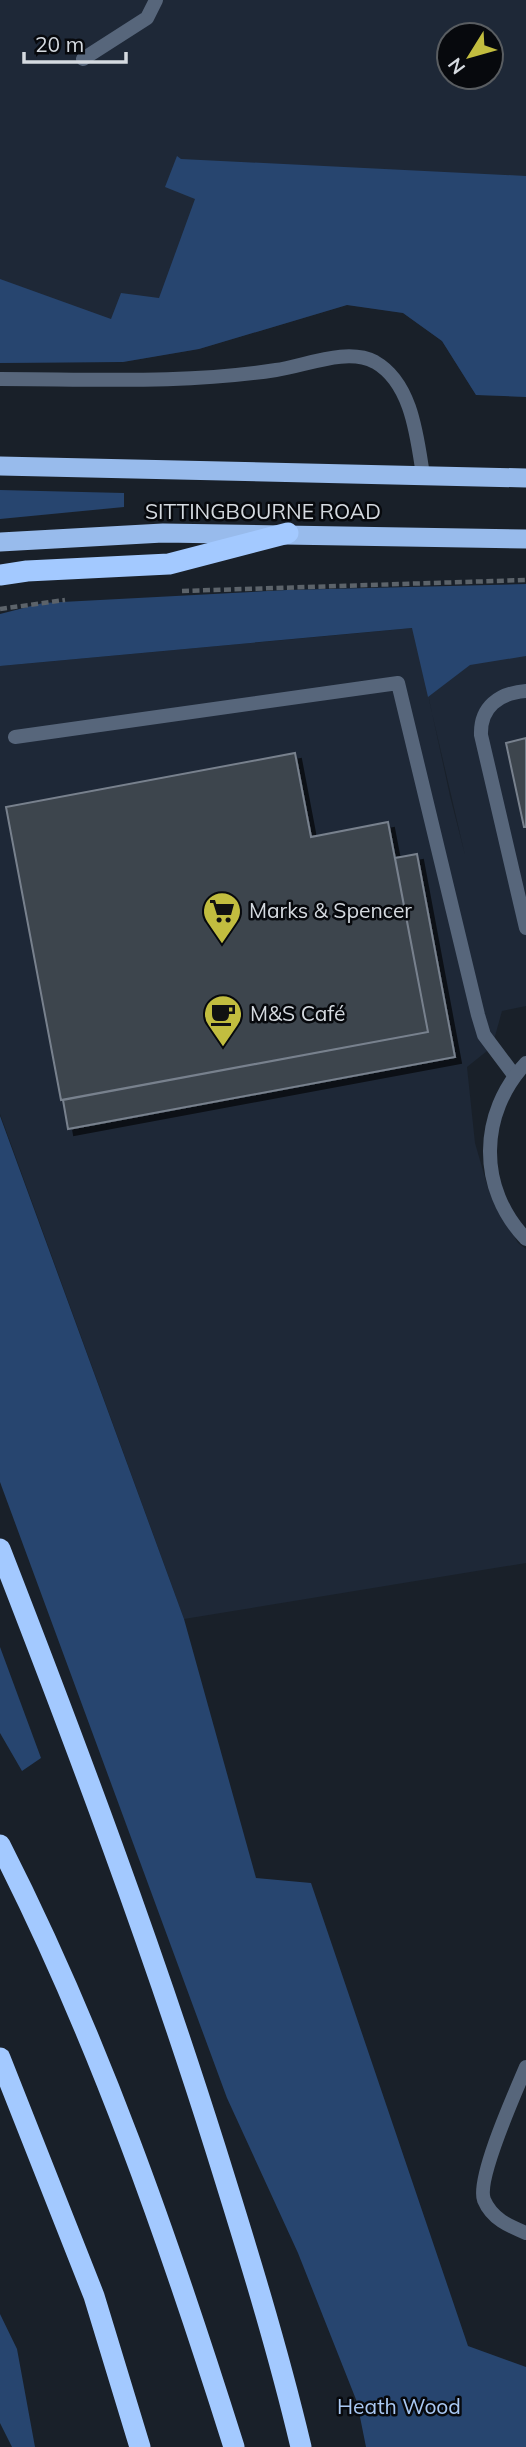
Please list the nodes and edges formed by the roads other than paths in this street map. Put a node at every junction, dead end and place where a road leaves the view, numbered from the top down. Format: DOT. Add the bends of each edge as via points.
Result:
graph roads {
  1 [pos="156,0"];
  2 [pos="83,59"];
  3 [pos="0,379"];
  4 [pos="0,466"];
  5 [pos="423,475"];
  6 [pos="526,478"];
  7 [pos="288,533"];
  8 [pos="526,539"];
  9 [pos="0,542"];
  10 [pos="0,575"];
  11 [pos="526,691"];
  12 [pos="15,737"];
  13 [pos="526,928"];
  14 [pos="526,1063"];
  15 [pos="514,1075"];
  16 [pos="526,1239"];
  17 [pos="0,1549"];
  18 [pos="0,1845"];
  19 [pos="0,2058"];
  20 [pos="526,2067"];
  21 [pos="526,2233"];
  22 [pos="140,2447"];
  23 [pos="234,2447"];
  24 [pos="301,2447"];
  1 -- 2 [label="street" via="148,18"];
  3 -- 5 [label="street" via="187,379 239,376 347,357 372,360 399,384 418,441"];
  4 -- 5 [label="highway, SITTINGBOURNE ROAD"];
  5 -- 6 [label="highway, SITTINGBOURNE ROAD"];
  7 -- 8 [label="highway, SITTINGBOURNE ROAD"];
  7 -- 9 [label="highway, SITTINGBOURNE ROAD" via="163,533"];
  7 -- 10 [label="highway" via="169,564"];
  11 -- 13 [label="street" via="495,701 485,709 481,721"];
  12 -- 15 [label="street" via="398,683 478,1016 484,1035"];
  14 -- 15 [label="street"];
  15 -- 16 [label="street" via="493,1118 490,1165 504,1210"];
  17 -- 24 [label="highway" via="102,1811 160,1977 251,2259"];
  18 -- 23 [label="highway" via="84,2026 146,2180"];
  19 -- 22 [label="highway" via="94,2296"];
  20 -- 21 [label="street" via="482,2191 494,2215"];
}
